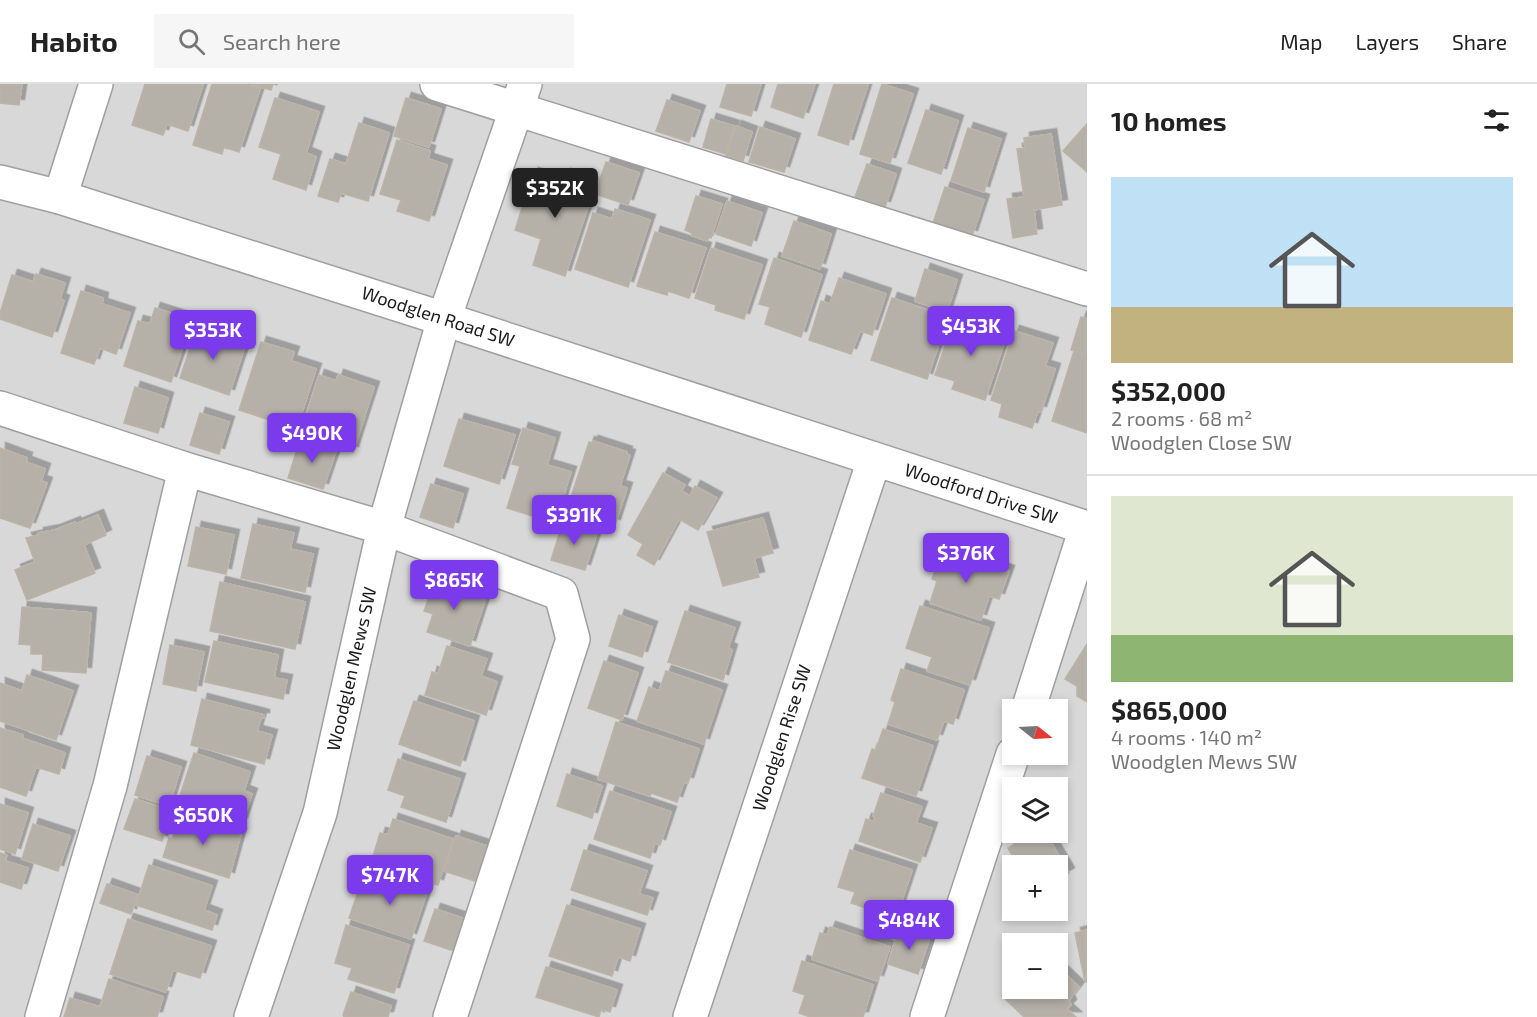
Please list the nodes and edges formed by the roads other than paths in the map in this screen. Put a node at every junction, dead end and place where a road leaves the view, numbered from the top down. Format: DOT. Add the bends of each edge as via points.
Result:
graph roads {
  1 [pos="96,84"];
  2 [pos="437,84"];
  3 [pos="521,97"];
  4 [pos="0,182"];
  5 [pos="60,197"];
  6 [pos="1087,289"];
  7 [pos="444,319"];
  8 [pos="0,408"];
  9 [pos="874,460"];
  10 [pos="185,469"];
  11 [pos="384,528"];
  12 [pos="1087,528"];
  13 [pos="1032,699"];
  14 [pos="1009,765"];
  15 [pos="42,1017"];
  16 [pos="251,1017"];
  17 [pos="450,1017"];
  18 [pos="690,1017"];
  19 [pos="927,1017"];
  1 -- 5 [label="street"];
  2 -- 3 [label="street"];
  3 -- 6 [label="street"];
  3 -- 7 [label="street, Woodglen Mews SW"];
  4 -- 5 [label="street, Woodglen Road SW"];
  5 -- 7 [label="street, Woodglen Road SW"];
  7 -- 9 [label="street, Woodglen Road SW"];
  7 -- 11 [label="street, Woodglen Mews SW"];
  8 -- 10 [label="street"];
  9 -- 12 [label="street, Woodford Drive SW"];
  9 -- 18 [label="street, Woodglen Rise SW"];
  10 -- 11 [label="street"];
  10 -- 15 [label="street" via="110,786"];
  11 -- 16 [label="street, Woodglen Mews SW" via="320,813"];
  11 -- 17 [label="street" via="561,594 573,639"];
  12 -- 13 [label="street"];
  14 -- 19 [label="street"];
}
